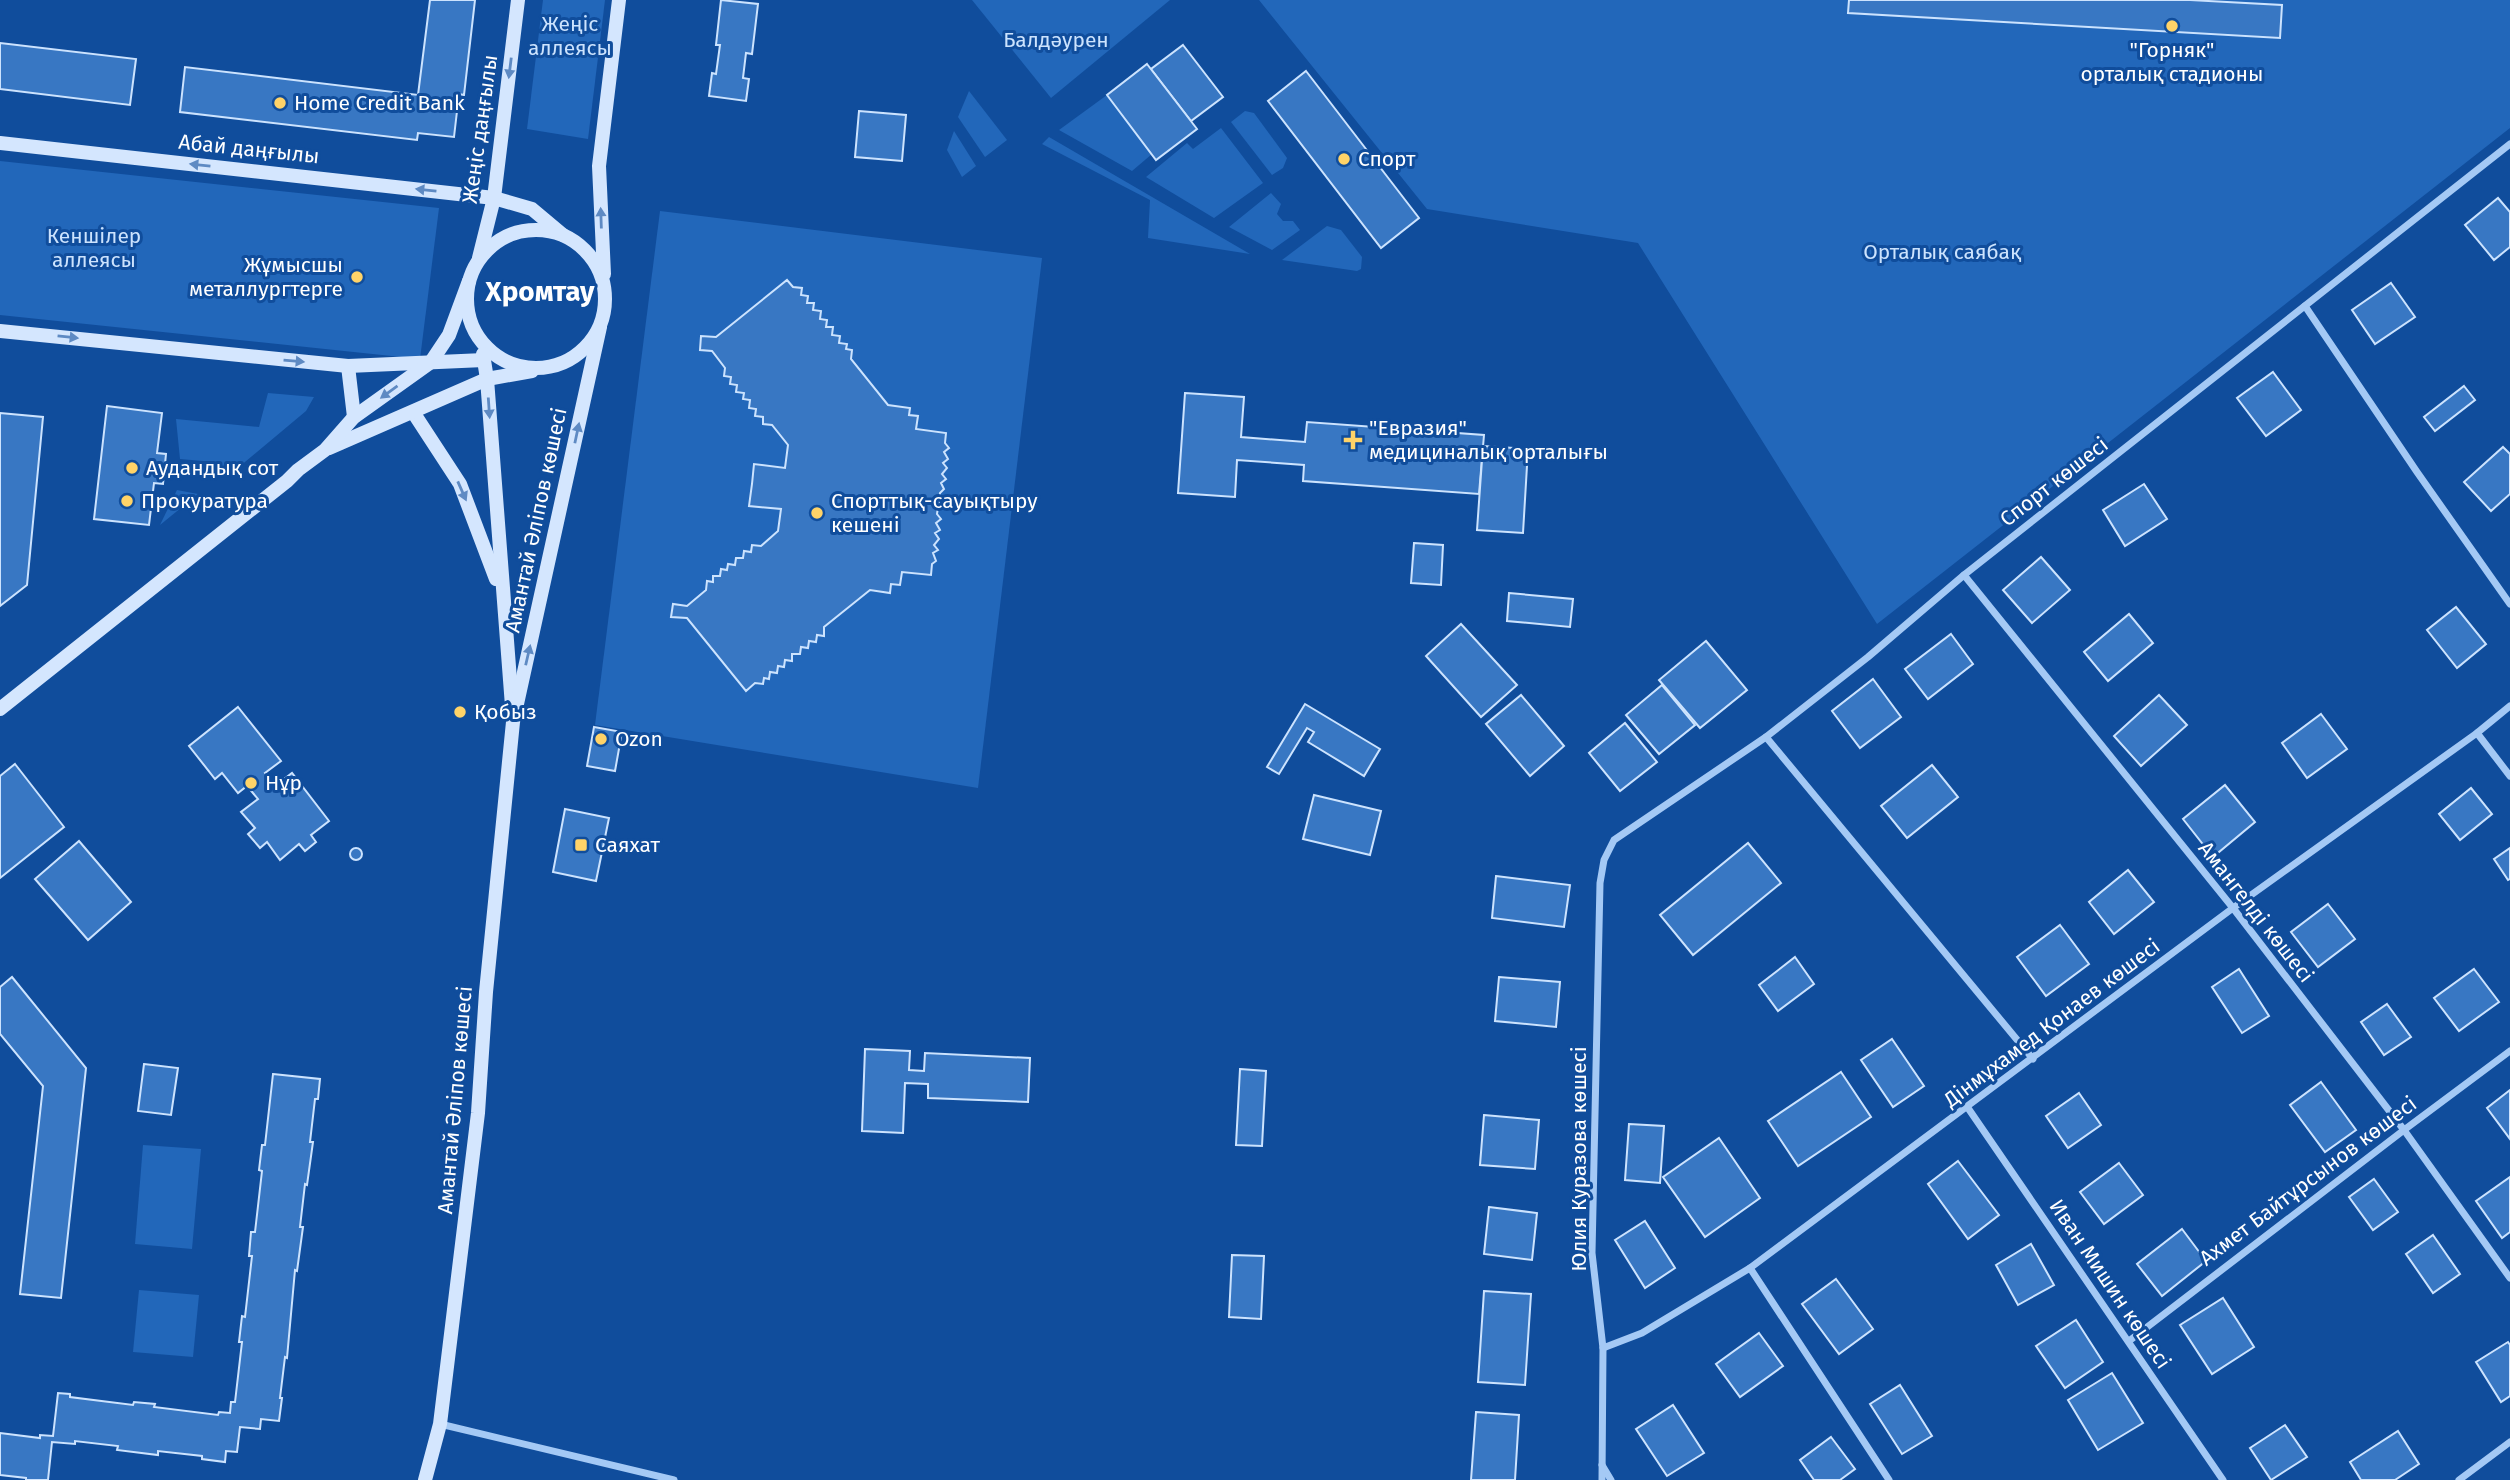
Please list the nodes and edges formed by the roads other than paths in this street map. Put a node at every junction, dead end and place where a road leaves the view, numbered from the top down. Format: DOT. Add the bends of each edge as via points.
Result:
graph roads {
  1 [pos="519,0"];
  2 [pos="620,0"];
  3 [pos="0,143"];
  4 [pos="2510,144"];
  5 [pos="494,198"];
  6 [pos="563,235"];
  7 [pos="478,262"];
  8 [pos="469,281"];
  9 [pos="604,286"];
  10 [pos="2305,306"];
  11 [pos="600,327"];
  12 [pos="0,331"];
  13 [pos="480,340"];
  14 [pos="484,360"];
  15 [pos="431,362"];
  16 [pos="348,366"];
  17 [pos="544,368"];
  18 [pos="487,379"];
  19 [pos="413,412"];
  20 [pos="354,417"];
  21 [pos="325,450"];
  22 [pos="1964,575"];
  23 [pos="502,593"];
  24 [pos="2510,604"];
  25 [pos="2510,706"];
  26 [pos="0,709"];
  27 [pos="513,722"];
  28 [pos="2477,733"];
  29 [pos="1766,737"];
  30 [pos="2510,776"];
  31 [pos="1614,840"];
  32 [pos="2233,908"];
  33 [pos="2510,1051"];
  34 [pos="2033,1059"];
  35 [pos="1968,1108"];
  36 [pos="2404,1130"];
  37 [pos="1750,1268"];
  38 [pos="2510,1278"];
  39 [pos="2129,1341"];
  40 [pos="1603,1348"];
  41 [pos="440,1424"];
  42 [pos="2510,1442"];
  43 [pos="1602,1464"];
  44 [pos="425,1480"];
  45 [pos="674,1480"];
  46 [pos="1602,1480"];
  47 [pos="1611,1480"];
  48 [pos="1889,1480"];
  49 [pos="2223,1480"];
  50 [pos="2459,1480"];
  1 -- 5 [label="main road, Жеңіс даңғылы, one-way"];
  9 -- 2 [label="main road, one-way" via="599,166"];
  5 -- 3 [label="main road, Абай даңғылы, one-way"];
  4 -- 10 [label="street, Спорт көшесі"];
  5 -- 6 [label="main road, Абай даңғылы" via="532,209"];
  5 -- 7 [label="main road, Жеңіс даңғылы"];
  6 -- 7 [label="main road" via="544,230 507,236"];
  6 -- 9 [label="main road" via="582,247"];
  7 -- 8 [label="main road"];
  8 -- 13 [label="main road" via="467,302"];
  8 -- 15 [label="main road" via="449,335"];
  9 -- 11 [label="main road"];
  10 -- 22 [label="street, Спорт көшесі"];
  10 -- 24 [label="street"];
  11 -- 17 [label="main road" via="576,356"];
  27 -- 11 [label="main road, Амантай Әліпов көшесі, one-way"];
  12 -- 16 [label="main road, one-way"];
  13 -- 14 [label="main road, Амантай Әліпов көшесі"];
  13 -- 17 [label="main road" via="510,363"];
  14 -- 15 [label="main road"];
  14 -- 18 [label="main road, Амантай Әліпов көшесі"];
  15 -- 16 [label="main road"];
  15 -- 20 [label="main road, one-way"];
  16 -- 20 [label="main road"];
  17 -- 18 [label="main road"];
  18 -- 19 [label="main road"];
  18 -- 23 [label="main road, Амантай Әліпов көшесі, one-way"];
  19 -- 21 [label="main road"];
  19 -- 23 [label="main road, one-way" via="460,484"];
  20 -- 21 [label="main road"];
  21 -- 26 [label="main road"];
  22 -- 29 [label="street, Спорт көшесі"];
  22 -- 32 [label="street, Амангелді көшесі"];
  23 -- 27 [label="main road, Амантай Әліпов көшесі"];
  25 -- 28 [label="street, Дінмұхамед Қонаев көшесі"];
  27 -- 41 [label="main road, Амантай Әліпов көшесі" via="478,1113"];
  28 -- 30 [label="street"];
  28 -- 32 [label="street, Дінмұхамед Қонаев көшесі"];
  29 -- 31 [label="street, Спорт көшесі"];
  29 -- 34 [label="street"];
  31 -- 40 [label="street, Юлия Куразова көшесі" via="1600,883 1592,1253"];
  32 -- 34 [label="street, Дінмұхамед Қонаев көшесі"];
  32 -- 36 [label="street, Амангелді көшесі"];
  33 -- 36 [label="street, Ахмет Байтұрсынов көшесі"];
  34 -- 35 [label="street, Дінмұхамед Қонаев көшесі"];
  35 -- 37 [label="street, Дінмұхамед Қонаев көшесі"];
  35 -- 39 [label="street, Иван Мишин көшесі"];
  36 -- 38 [label="street, Амангелді көшесі"];
  36 -- 39 [label="street, Ахмет Байтұрсынов көшесі"];
  37 -- 40 [label="street, Дінмұхамед Қонаев көшесі" via="1642,1333"];
  37 -- 48 [label="street"];
  39 -- 49 [label="street, Иван Мишин көшесі"];
  40 -- 43 [label="street, Юлия Куразова көшесі"];
  41 -- 44 [label="main road, Амантай Әліпов көшесі"];
  41 -- 45 [label="street"];
  42 -- 50 [label="street"];
  43 -- 46 [label="street, Юлия Куразова көшесі"];
  43 -- 47 [label="street"];
}
